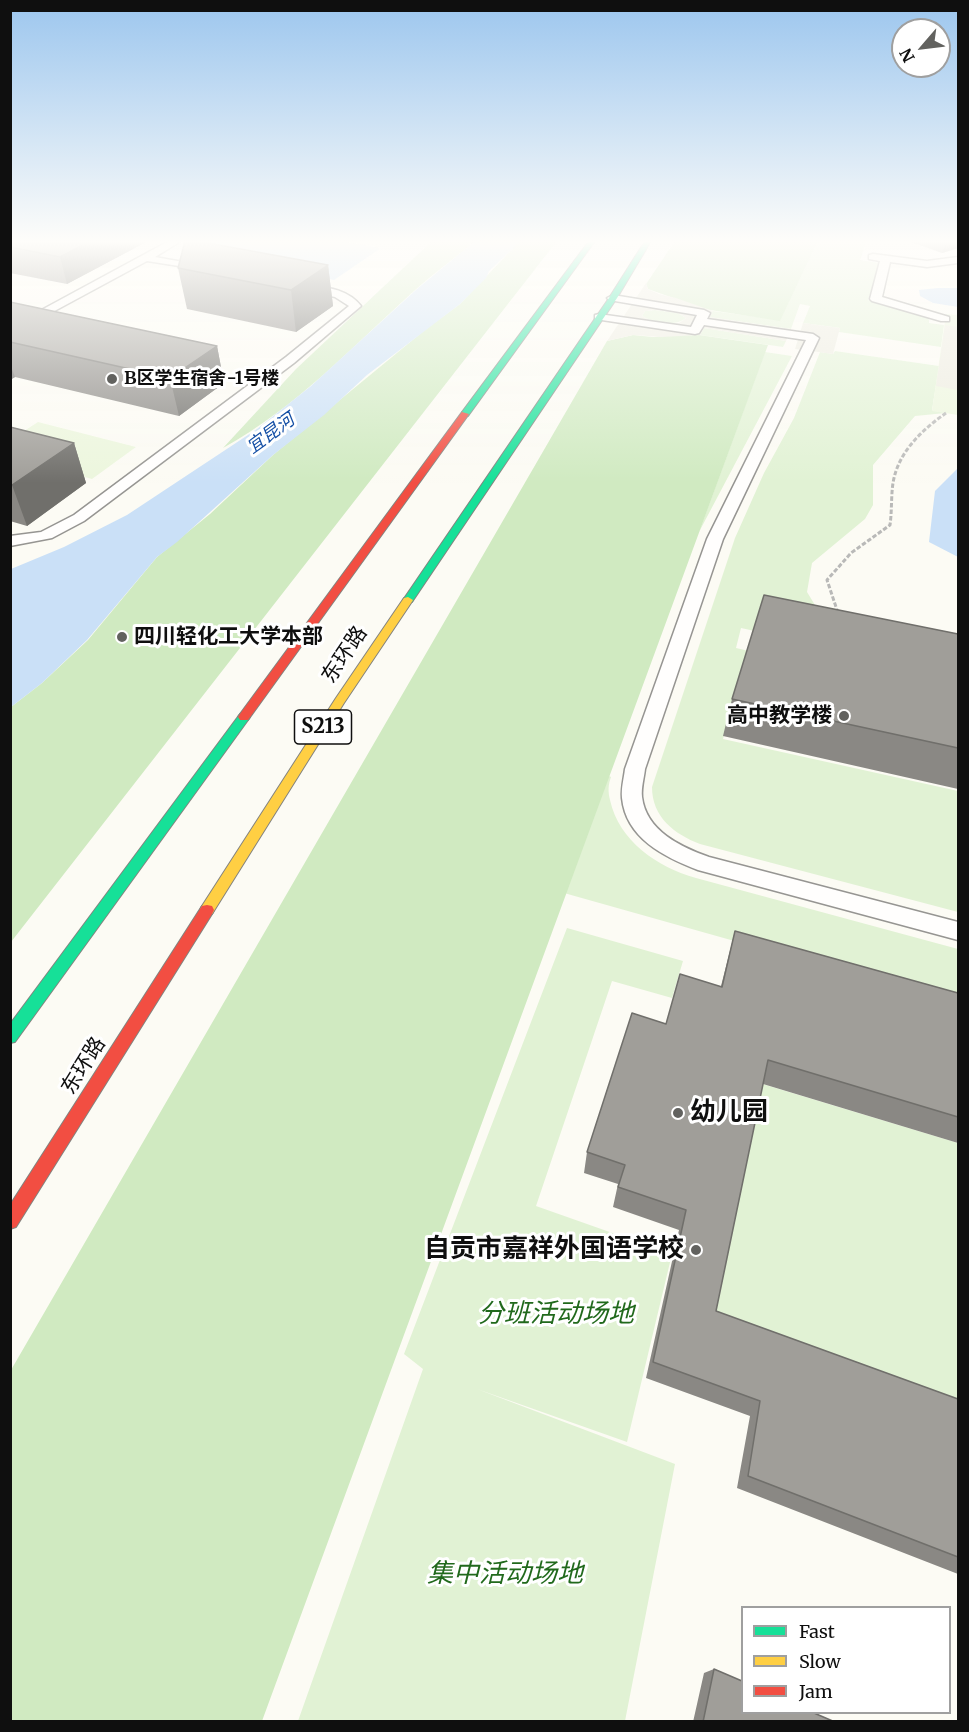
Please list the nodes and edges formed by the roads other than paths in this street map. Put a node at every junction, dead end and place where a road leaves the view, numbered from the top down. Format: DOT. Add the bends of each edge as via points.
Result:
graph roads {
  1 [pos="700,321"];
  2 [pos="29,322"];
  3 [pos="336,322"];
  4 [pos="533,322"];
  5 [pos="596,322"];
  6 [pos="632,322"];
  7 [pos="705,322"];
  8 [pos="10,332"];
  9 [pos="10,541"];
  10 [pos="958,931"];
  11 [pos="10,1037"];
  12 [pos="10,1221"];
  1 -- 6 [label="lane" via="696,331"];
  2 -- 8 [label="lane"];
  3 -- 9 [label="lane" via="79,518 36,540"];
  4 -- 11 [label="highway"];
  5 -- 12 [label="highway, 东环路 / S213" via="340,701"];
  7 -- 10 [label="lane" via="813,338 715,539 635,770 633,809 651,836 677,854"];
}
